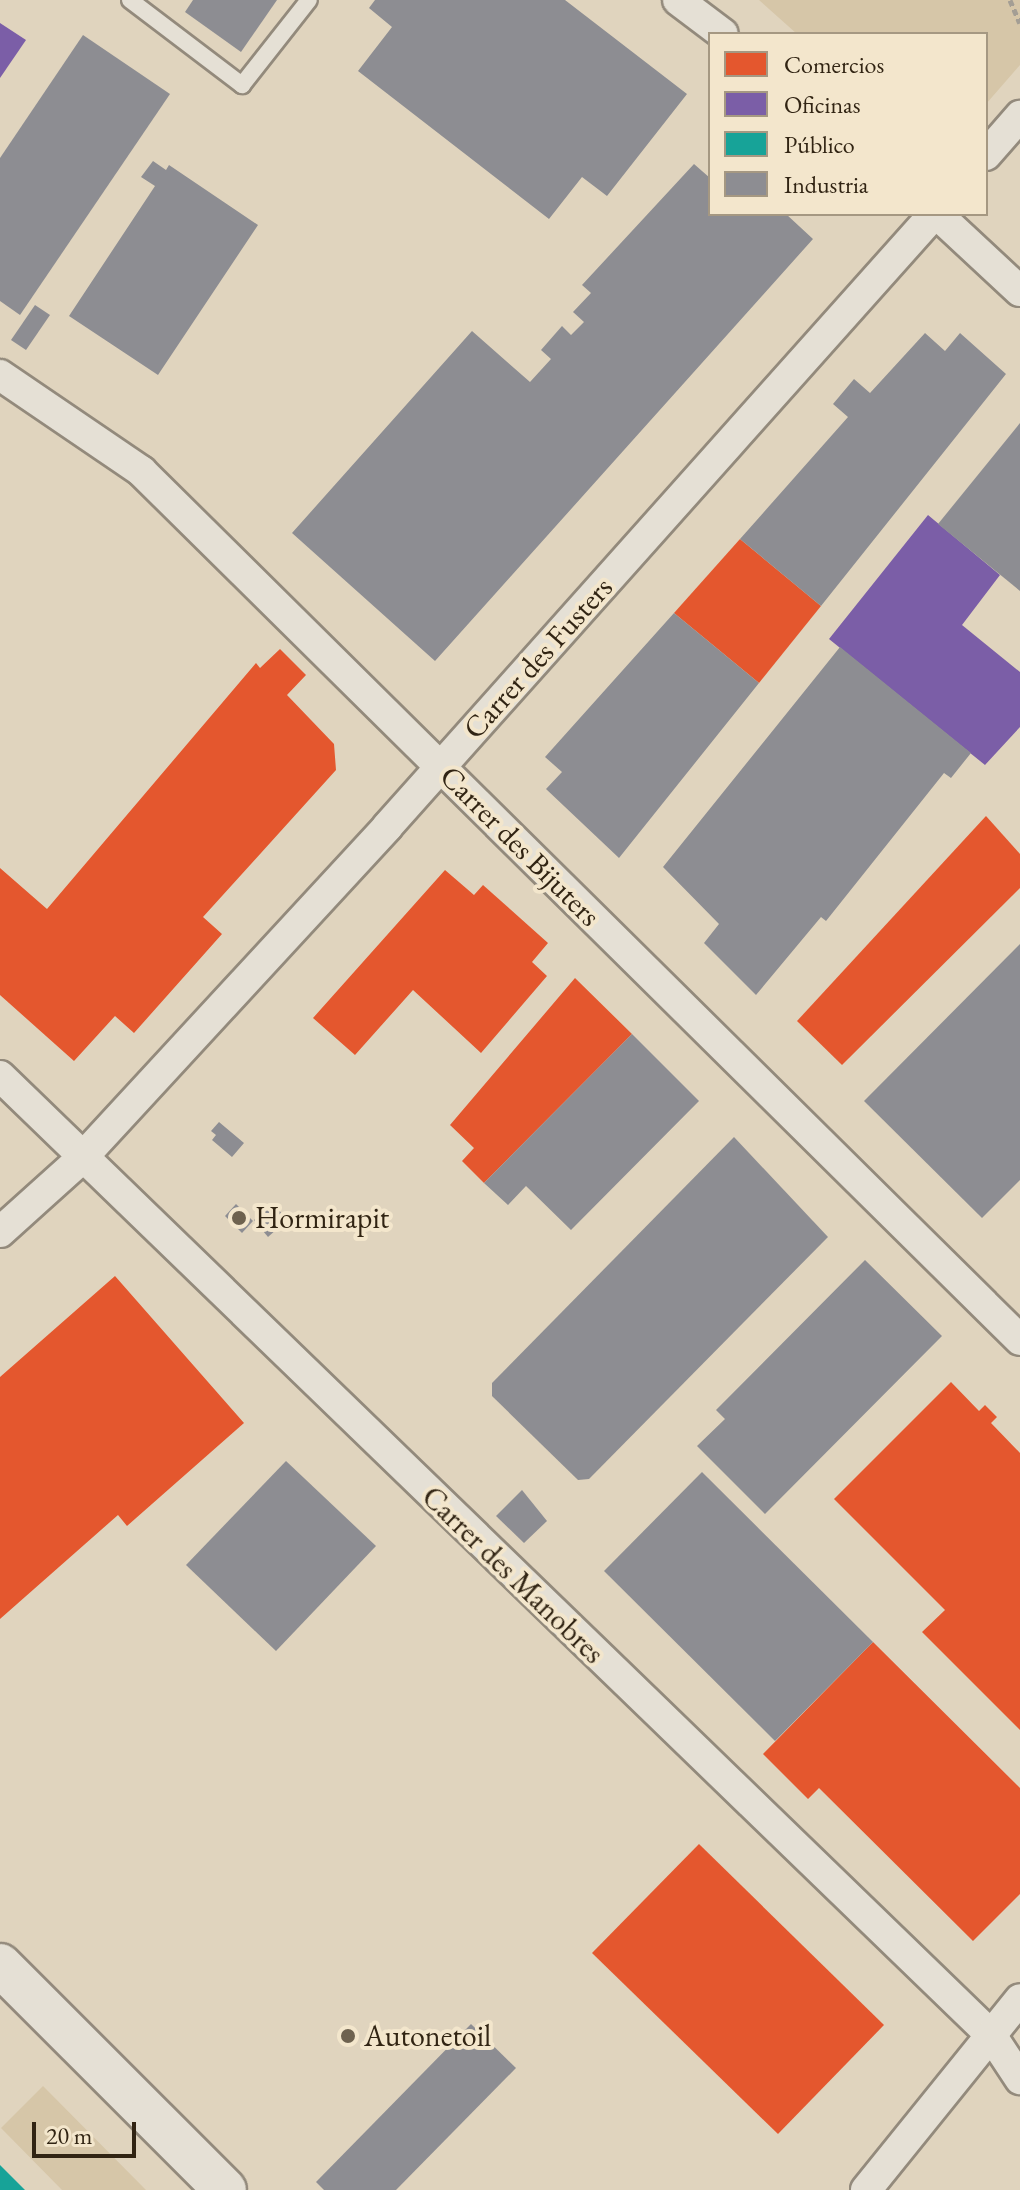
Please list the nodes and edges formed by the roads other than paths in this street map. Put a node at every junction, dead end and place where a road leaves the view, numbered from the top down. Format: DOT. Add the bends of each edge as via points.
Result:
graph roads {
  1 [pos="130,0"];
  2 [pos="309,0"];
  3 [pos="678,0"];
  4 [pos="720,32"];
  5 [pos="1020,116"];
  6 [pos="988,153"];
  7 [pos="933,216"];
  8 [pos="937,216"];
  9 [pos="1020,291"];
  10 [pos="0,375"];
  11 [pos="441,768"];
  12 [pos="0,1076"];
  13 [pos="81,1159"];
  14 [pos="0,1232"];
  15 [pos="1020,1340"];
  16 [pos="0,1965"];
  17 [pos="1020,1999"];
  18 [pos="991,2035"];
  19 [pos="1020,2079"];
  20 [pos="225,2190"];
  21 [pos="866,2190"];
  1 -- 2 [label="lane" via="242,85"];
  3 -- 4 [label="street"];
  5 -- 6 [label="street"];
  7 -- 11 [label="street, Carrer des Fusters"];
  8 -- 9 [label="street"];
  10 -- 11 [label="street, Carrer des Bijuters" via="141,471"];
  11 -- 13 [label="street, Carrer des Fusters"];
  11 -- 15 [label="street, Carrer des Bijuters"];
  12 -- 13 [label="street, Carrer des Manobres"];
  13 -- 14 [label="street, Carrer des Fusters"];
  13 -- 18 [label="street, Carrer des Manobres"];
  16 -- 20 [label="street"];
  17 -- 18 [label="street"];
  18 -- 19 [label="street, Carrer des Manobres"];
  18 -- 21 [label="street"];
}
